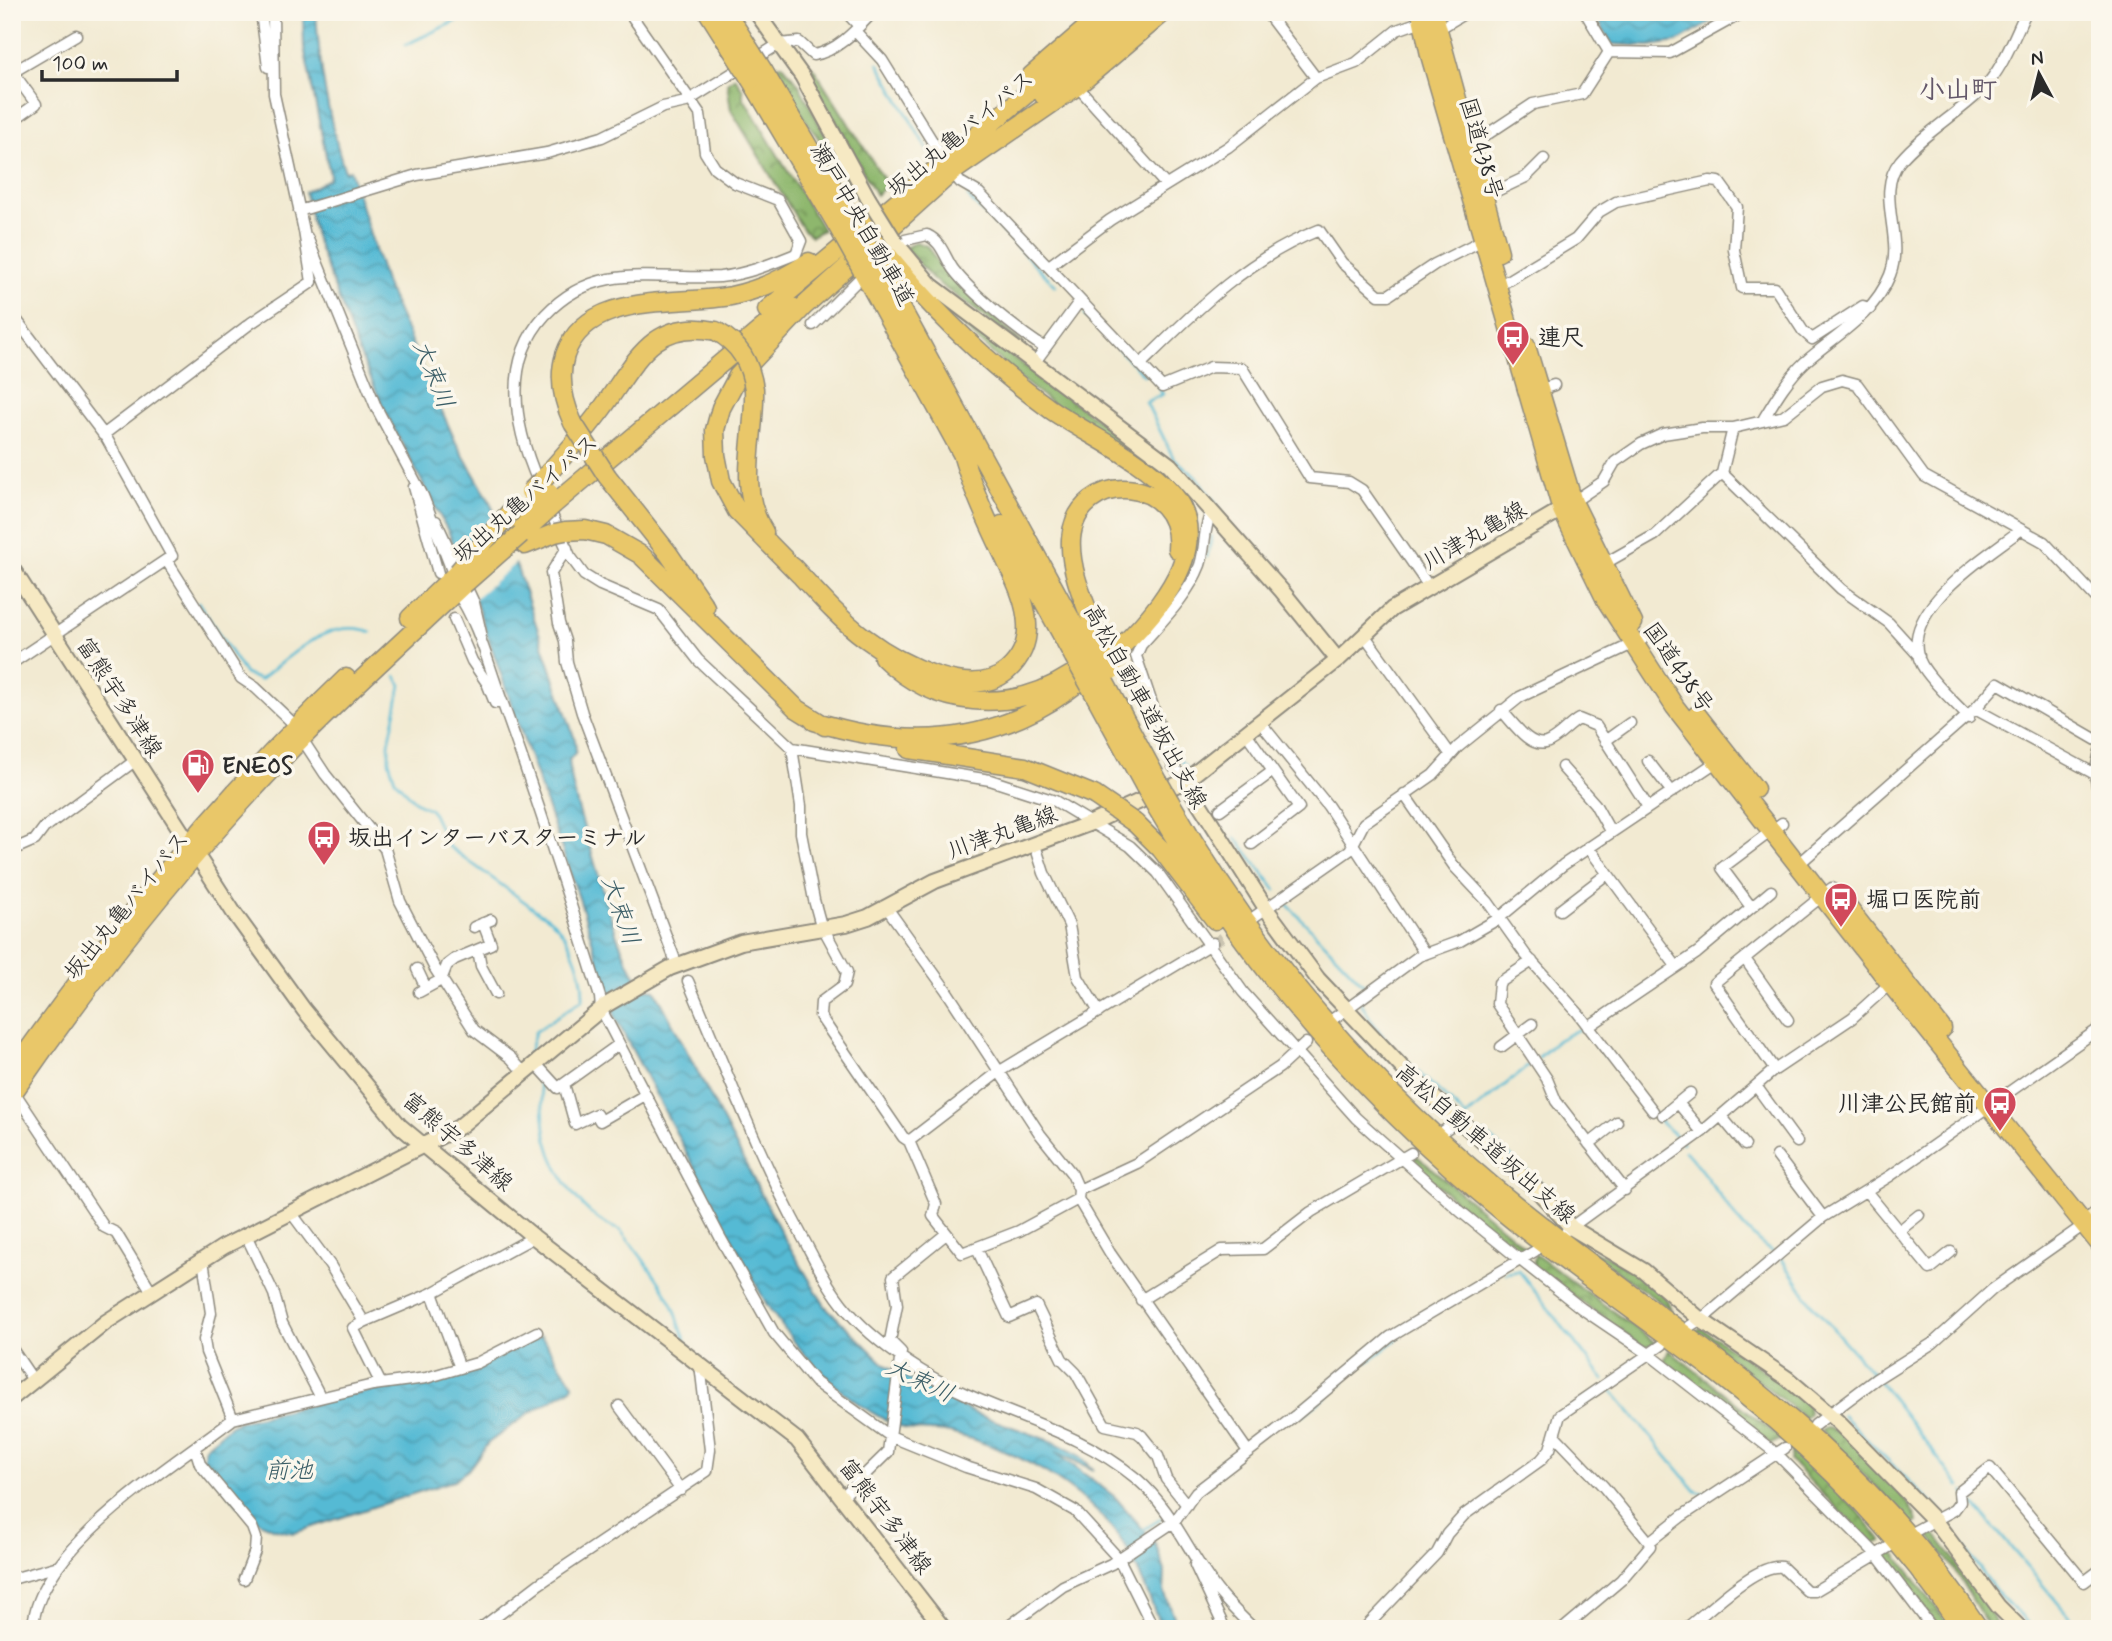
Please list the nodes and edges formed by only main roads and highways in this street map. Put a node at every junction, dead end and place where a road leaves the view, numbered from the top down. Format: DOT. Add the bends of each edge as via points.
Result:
graph roads {
  1 [pos="708,12"];
  2 [pos="726,12"];
  3 [pos="756,12"];
  4 [pos="1105,12"];
  5 [pos="1125,12"];
  6 [pos="1144,12"];
  7 [pos="1164,12"];
  8 [pos="1428,19"];
  9 [pos="757,76"];
  10 [pos="1464,150"];
  11 [pos="948,167"];
  12 [pos="852,212"];
  13 [pos="1489,238"];
  14 [pos="880,258"];
  15 [pos="1502,284"];
  16 [pos="971,457"];
  17 [pos="542,498"];
  18 [pos="1568,506"];
  19 [pos="518,528"];
  20 [pos="12,568"];
  21 [pos="800,575"];
  22 [pos="456,584"];
  23 [pos="863,637"];
  24 [pos="1638,642"];
  25 [pos="1086,647"];
  26 [pos="733,648"];
  27 [pos="1338,660"];
  28 [pos="1101,678"];
  29 [pos="814,721"];
  30 [pos="299,732"];
  31 [pos="1185,781"];
  32 [pos="1151,784"];
  33 [pos="1163,805"];
  34 [pos="192,851"];
  35 [pos="1309,1037"];
  36 [pos="12,1073"];
  37 [pos="13,1092"];
  38 [pos="422,1147"];
  39 [pos="2094,1220"];
  40 [pos="2100,1244"];
  41 [pos="12,1398"];
  42 [pos="944,1629"];
  43 [pos="1962,1629"];
  44 [pos="1979,1629"];
  45 [pos="2021,1629"];
  1 -- 9 [label="highway, 瀬戸中央自動車道, bridge"];
  2 -- 9 [label="highway, 瀬戸中央自動車道, bridge"];
  3 -- 12 [label="main road" via="802,76"];
  4 -- 11 [label="highway" via="1022,84"];
  5 -- 11 [label="highway, 坂出丸亀バイパス"];
  6 -- 11 [label="highway, 坂出丸亀バイパス"];
  7 -- 11 [label="highway" via="1077,86"];
  8 -- 10 [label="highway, 国道438号"];
  9 -- 12 [label="highway, 瀬戸中央自動車道"];
  9 -- 12 [label="highway, 瀬戸中央自動車道" via="793,121"];
  10 -- 13 [label="highway, 国道438号"];
  10 -- 13 [label="highway, 国道438号" via="1484,197"];
  11 -- 17 [label="highway, 坂出丸亀バイパス"];
  11 -- 21 [label="highway" via="763,346 738,376 721,408 715,442 726,494 747,523"];
  11 -- 26 [label="highway, bridge" via="807,264 769,284 723,297 621,308 588,323 573,339 562,369 562,391 573,423"];
  12 -- 14 [label="highway, 瀬戸中央自動車道, bridge"];
  12 -- 14 [label="highway"];
  13 -- 15 [label="highway, 国道438号"];
  14 -- 16 [label="highway, 瀬戸中央自動車道"];
  14 -- 27 [label="main road" via="931,285 1170,466"];
  14 -- 29 [label="highway" via="985,357 1050,408 1165,486 1184,512 1189,541 1172,584 1124,643 1076,684 1013,721 973,735 932,740"];
  15 -- 18 [label="highway, 国道438号"];
  15 -- 18 [label="highway, 国道438号" via="1547,387"];
  16 -- 23 [label="highway" via="970,481 1023,601 1027,631 1023,650 1004,673 967,682 909,664"];
  16 -- 25 [label="highway, 高松自動車道坂出支線"];
  17 -- 19 [label="highway"];
  17 -- 19 [label="highway, 坂出丸亀バイパス"];
  17 -- 21 [label="highway, bridge" via="587,428 652,343 679,329 716,331 733,342 745,358 754,389 749,473 752,506 765,535"];
  18 -- 24 [label="highway, 国道438号"];
  18 -- 24 [label="highway, 国道438号" via="1606,600"];
  18 -- 27 [label="main road, 川津丸亀線" via="1392,609"];
  19 -- 22 [label="highway, bridge"];
  19 -- 22 [label="highway"];
  19 -- 26 [label="highway" via="562,537 596,532 631,548"];
  20 -- 34 [label="main road, 富熊宇多津線"];
  21 -- 23 [label="highway"];
  22 -- 30 [label="highway, 坂出丸亀バイパス"];
  22 -- 30 [label="highway, 坂出丸亀バイパス" via="385,658"];
  23 -- 25 [label="highway" via="909,680 943,695 996,700 1060,683 1144,609 1171,566 1176,528 1167,509 1143,491 1124,488 1096,496 1073,528 1073,562"];
  24 -- 39 [label="highway, 国道438号" via="1723,758 1993,1102"];
  25 -- 28 [label="highway, 高松自動車道坂出支線, bridge"];
  26 -- 29 [label="highway"];
  27 -- 31 [label="main road, 川津丸亀線"];
  28 -- 32 [label="highway, 高松自動車道坂出支線"];
  28 -- 32 [label="highway, 高松自動車道坂出支線" via="1141,750"];
  29 -- 35 [label="highway, bridge" via="884,745 1025,767 1094,795 1135,823 1161,849"];
  30 -- 34 [label="highway, 坂出丸亀バイパス"];
  31 -- 38 [label="main road, 川津丸亀線" via="1091,823 934,881 856,921 741,942 671,968 603,1007 459,1127"];
  31 -- 45 [label="main road" via="1318,979 1354,1001 1458,1121 1536,1189 1568,1230 1644,1271 1695,1323 1788,1379 1880,1462 1935,1521 1998,1606"];
  32 -- 33 [label="highway, 高松自動車道坂出支線, bridge"];
  33 -- 35 [label="highway, 高松自動車道坂出支線" via="1228,920"];
  33 -- 44 [label="highway, 高松自動車道坂出支線" via="1263,947 1379,1083 1508,1199 1735,1371 1818,1441 1898,1521"];
  34 -- 36 [label="highway, 坂出丸亀バイパス" via="98,955"];
  34 -- 37 [label="highway, 坂出丸亀バイパス"];
  34 -- 38 [label="main road, 富熊宇多津線" via="304,1010"];
  35 -- 43 [label="highway, 高松自動車道坂出支線" via="1460,1176 1728,1381 1808,1450 1887,1530"];
  38 -- 41 [label="main road, 川津丸亀線" via="290,1211 203,1260 79,1342"];
  38 -- 42 [label="main road, 富熊宇多津線" via="797,1440"];
  39 -- 40 [label="highway, 国道438号"];
}
